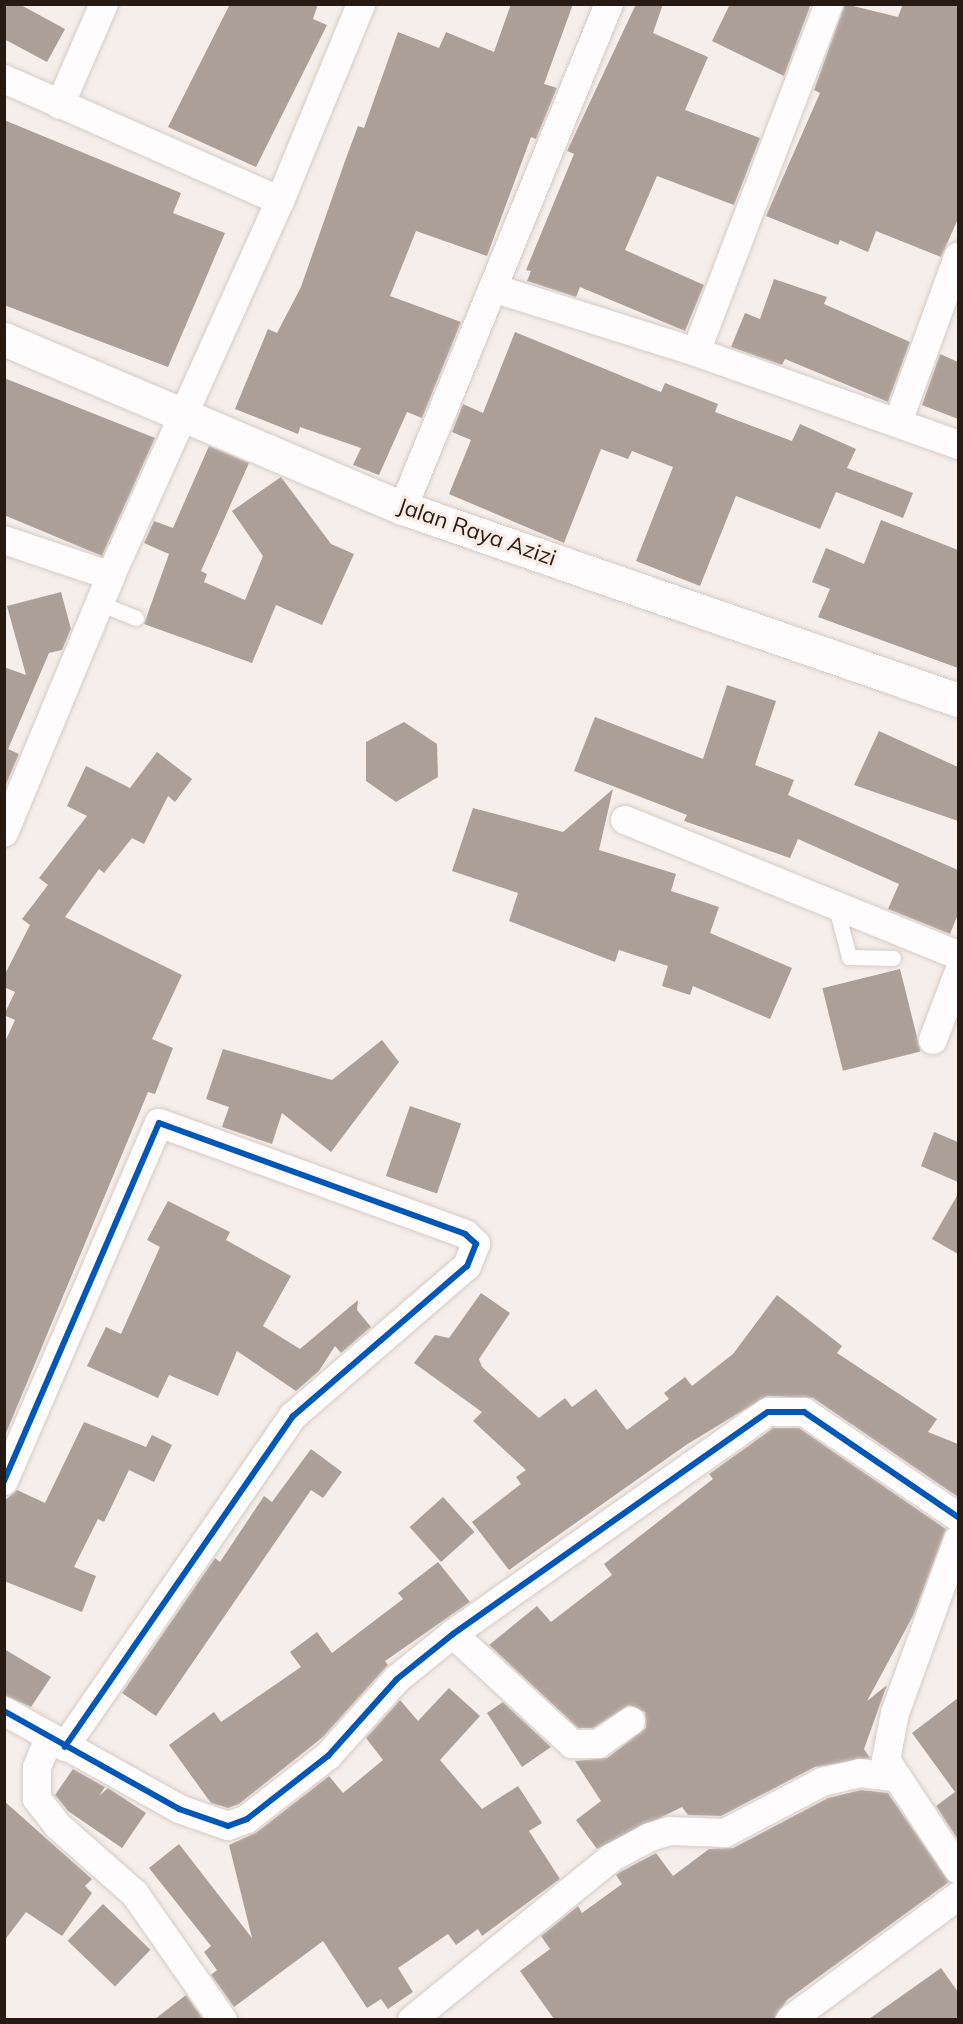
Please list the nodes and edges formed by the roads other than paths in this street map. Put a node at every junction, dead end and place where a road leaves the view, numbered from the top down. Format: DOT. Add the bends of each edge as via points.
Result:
graph roads {
  1 [pos="104,4"];
  2 [pos="361,4"];
  3 [pos="609,4"];
  4 [pos="828,4"];
  5 [pos="4,79"];
  6 [pos="60,105"];
  7 [pos="280,201"];
  8 [pos="958,257"];
  9 [pos="493,288"];
  10 [pos="4,339"];
  11 [pos="696,352"];
  12 [pos="183,415"];
  13 [pos="898,422"];
  14 [pos="958,445"];
  15 [pos="403,508"];
  16 [pos="4,540"];
  17 [pos="111,576"];
  18 [pos="99,603"];
  19 [pos="136,618"];
  20 [pos="958,699"];
  21 [pos="625,820"];
  22 [pos="4,833"];
  23 [pos="836,908"];
  24 [pos="958,955"];
  25 [pos="893,958"];
  26 [pos="958,974"];
  27 [pos="933,1040"];
  28 [pos="4,1481"];
  29 [pos="958,1517"];
  30 [pos="958,1540"];
  31 [pos="453,1634"];
  32 [pos="4,1711"];
  33 [pos="631,1721"];
  34 [pos="57,1742"];
  35 [pos="893,1778"];
  36 [pos="958,1869"];
  37 [pos="958,1896"];
  38 [pos="223,2019"];
  39 [pos="412,2019"];
  40 [pos="790,2019"];
  1 -- 6 [label="street"];
  2 -- 7 [label="street"];
  3 -- 9 [label="street"];
  4 -- 11 [label="street"];
  5 -- 6 [label="street"];
  6 -- 7 [label="street"];
  7 -- 12 [label="street"];
  8 -- 13 [label="street"];
  9 -- 11 [label="street"];
  9 -- 15 [label="street"];
  10 -- 12 [label="street, Jalan Raya Azizi"];
  11 -- 13 [label="street"];
  12 -- 15 [label="street, Jalan Raya Azizi"];
  12 -- 17 [label="street"];
  13 -- 14 [label="street"];
  15 -- 20 [label="street, Jalan Raya Azizi"];
  16 -- 17 [label="street"];
  17 -- 18 [label="street"];
  18 -- 19 [label="lane"];
  18 -- 22 [label="street"];
  21 -- 23 [label="street"];
  23 -- 24 [label="street"];
  23 -- 25 [label="lane" via="849,957"];
  26 -- 27 [label="street"];
  28 -- 34 [label="street" via="159,1123 465,1234 476,1244 467,1266 293,1416"];
  29 -- 31 [label="street" via="804,1412 768,1412"];
  30 -- 35 [label="street" via="896,1713 886,1760"];
  31 -- 33 [label="street" via="572,1744 598,1744"];
  31 -- 34 [label="street" via="397,1679 328,1756 237,1823 209,1823"];
  32 -- 34 [label="street"];
  34 -- 38 [label="street" via="37,1767 41,1806 135,1894"];
  35 -- 36 [label="street"];
  35 -- 39 [label="street" via="860,1773 822,1782 725,1833 670,1831 650,1837 611,1858"];
  37 -- 40 [label="street"];
}
